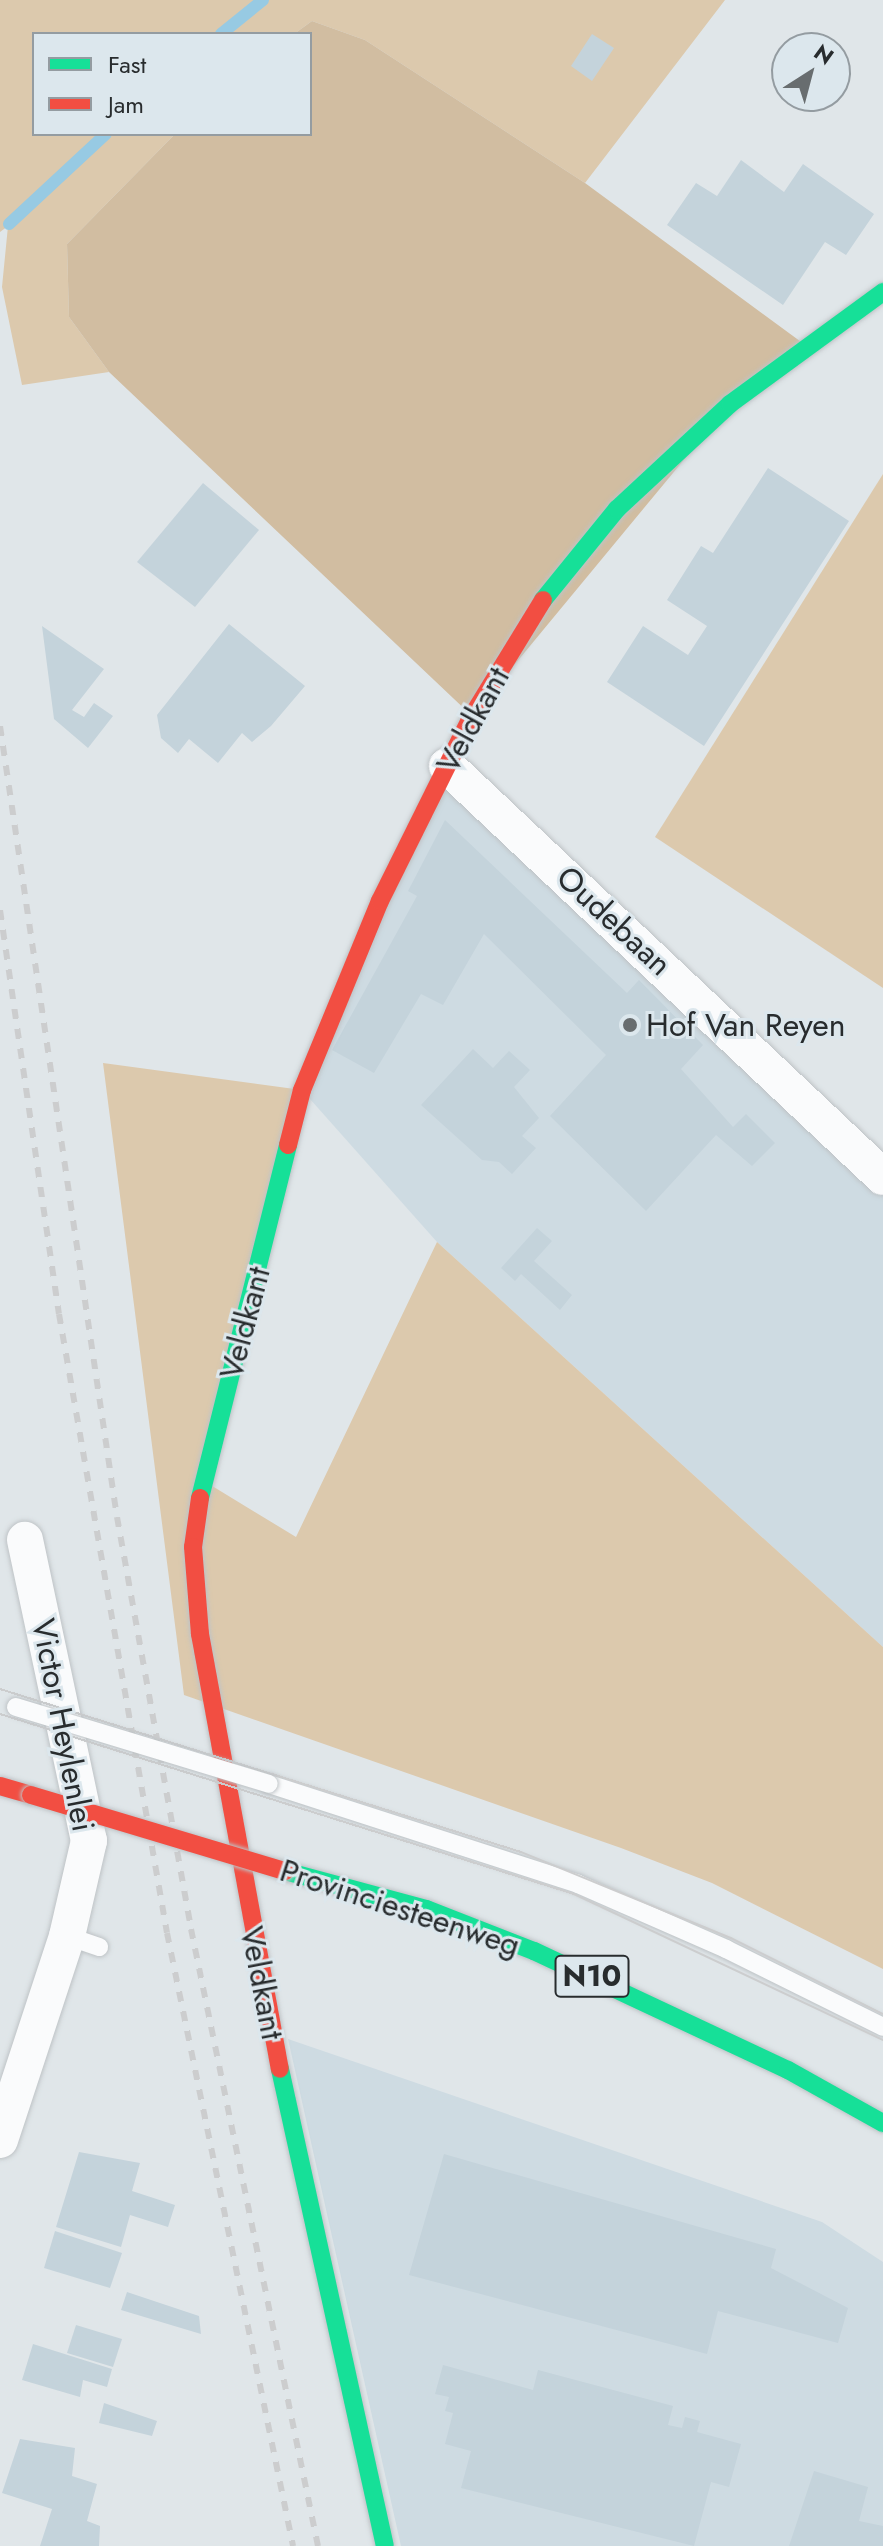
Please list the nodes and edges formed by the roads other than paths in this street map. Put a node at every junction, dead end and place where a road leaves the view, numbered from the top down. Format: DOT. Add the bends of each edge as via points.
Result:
graph roads {
  1 [pos="883,292"];
  2 [pos="447,766"];
  3 [pos="883,1177"];
  4 [pos="25,1540"];
  5 [pos="8,1704"];
  6 [pos="0,1786"];
  7 [pos="883,2027"];
  8 [pos="883,2123"];
  9 [pos="0,2140"];
  10 [pos="385,2546"];
  1 -- 2 [label="street, Veldkant" via="730,404 617,509 544,598"];
  2 -- 3 [label="street, Oudebaan"];
  2 -- 10 [label="street, Veldkant" via="380,901 302,1090 203,1481 193,1547 200,1634 254,1948"];
  4 -- 9 [label="street, Victor Heylenlei" via="89,1841 83,1941"];
  5 -- 7 [label="lane, bridge" via="578,1884"];
  6 -- 8 [label="street, Provinciesteenweg / N10, bridge" via="426,1909 534,1951 788,2070"];
}
